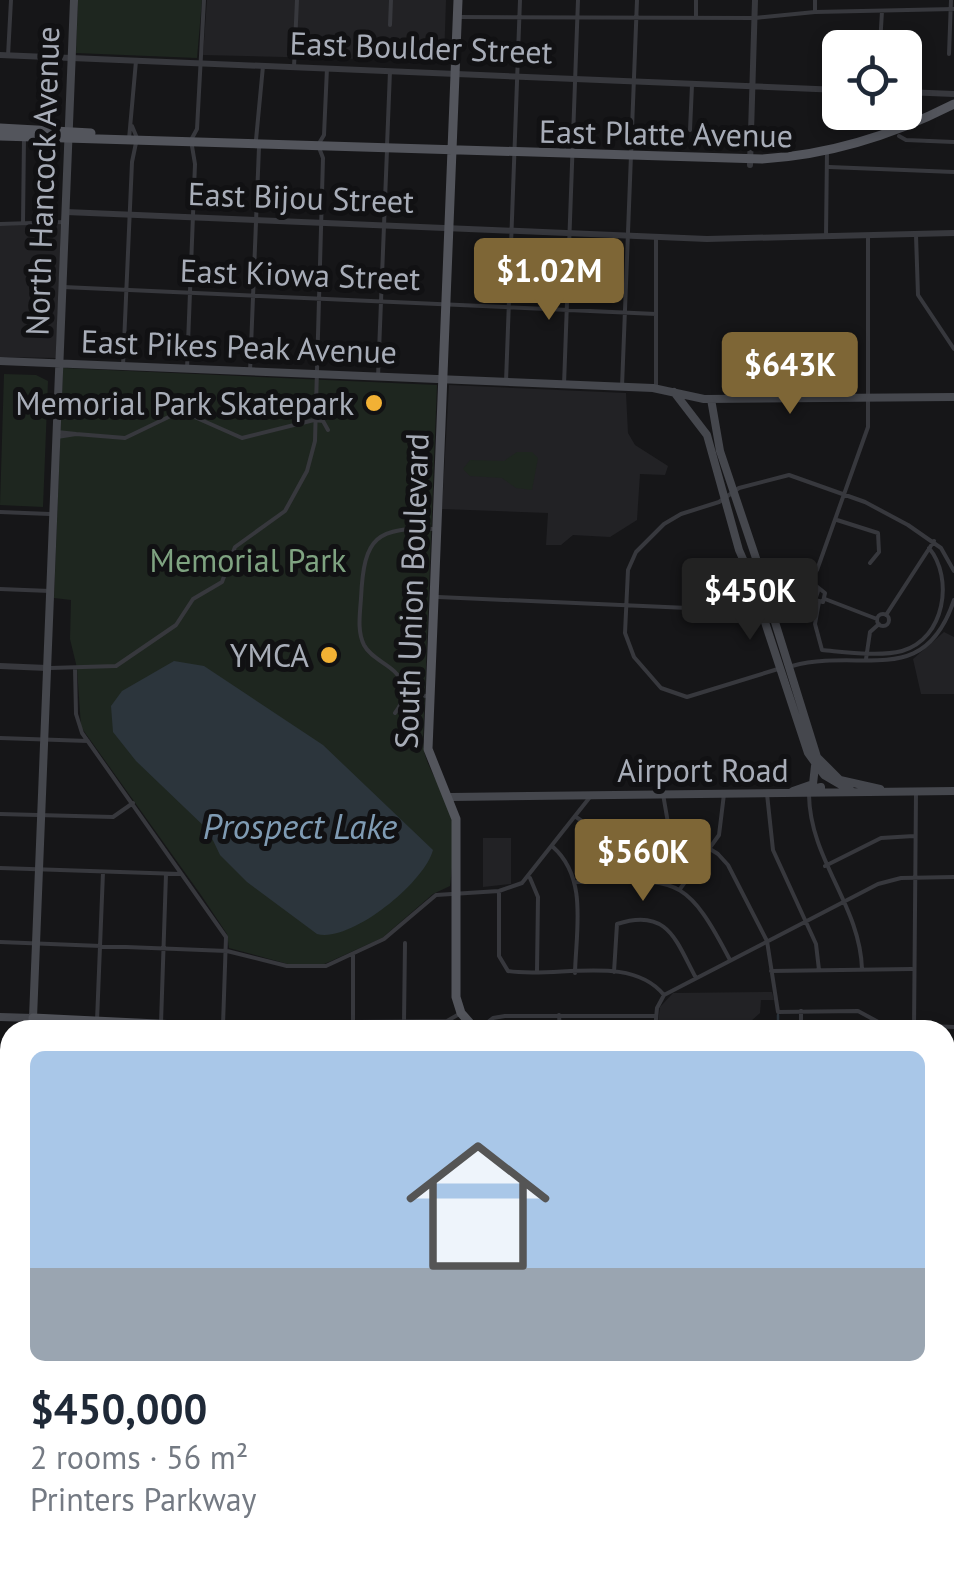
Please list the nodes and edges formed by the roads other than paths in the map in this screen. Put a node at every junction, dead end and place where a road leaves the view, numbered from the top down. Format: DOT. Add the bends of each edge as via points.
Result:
graph roads {
  1 [pos="10,0"];
  2 [pos="74,0"];
  3 [pos="204,0"];
  4 [pos="297,0"];
  5 [pos="391,0"];
  6 [pos="458,0"];
  7 [pos="520,0"];
  8 [pos="578,0"];
  9 [pos="637,0"];
  10 [pos="696,0"];
  11 [pos="755,0"];
  12 [pos="815,0"];
  13 [pos="951,0"];
  14 [pos="882,10"];
  15 [pos="952,10"];
  16 [pos="815,12"];
  17 [pos="458,17"];
  18 [pos="520,18"];
  19 [pos="578,18"];
  20 [pos="636,18"];
  21 [pos="696,18"];
  22 [pos="754,18"];
  23 [pos="390,25"];
  24 [pos="881,30"];
  25 [pos="949,54"];
  26 [pos="4,56"];
  27 [pos="72,58"];
  28 [pos="136,61"];
  29 [pos="200,63"];
  30 [pos="263,66"];
  31 [pos="294,67"];
  32 [pos="327,68"];
  33 [pos="390,71"];
  34 [pos="454,74"];
  35 [pos="517,76"];
  36 [pos="576,78"];
  37 [pos="634,81"];
  38 [pos="692,83"];
  39 [pos="752,86"];
  40 [pos="822,89"];
  41 [pos="922,95"];
  42 [pos="954,100"];
  43 [pos="922,118"];
  44 [pos="0,128"];
  45 [pos="690,130"];
  46 [pos="897,130"];
  47 [pos="905,130"];
  48 [pos="24,133"];
  49 [pos="886,134"];
  50 [pos="70,135"];
  51 [pos="324,135"];
  52 [pos="0,136"];
  53 [pos="899,136"];
  54 [pos="196,140"];
  55 [pos="133,141"];
  56 [pos="259,142"];
  57 [pos="954,142"];
  58 [pos="324,145"];
  59 [pos="872,145"];
  60 [pos="387,148"];
  61 [pos="452,150"];
  62 [pos="195,152"];
  63 [pos="514,153"];
  64 [pos="573,155"];
  65 [pos="323,158"];
  66 [pos="631,158"];
  67 [pos="828,158"];
  68 [pos="750,162"];
  69 [pos="954,172"];
  70 [pos="130,215"];
  71 [pos="66,217"];
  72 [pos="193,218"];
  73 [pos="256,220"];
  74 [pos="23,223"];
  75 [pos="320,223"];
  76 [pos="0,224"];
  77 [pos="384,226"];
  78 [pos="449,229"];
  79 [pos="511,230"];
  80 [pos="570,233"];
  81 [pos="916,233"];
  82 [pos="954,233"];
  83 [pos="628,236"];
  84 [pos="656,237"];
  85 [pos="868,237"];
  86 [pos="826,238"];
  87 [pos="63,286"];
  88 [pos="126,289"];
  89 [pos="190,292"];
  90 [pos="254,294"];
  91 [pos="317,296"];
  92 [pos="381,299"];
  93 [pos="446,302"];
  94 [pos="508,304"];
  95 [pos="566,308"];
  96 [pos="625,310"];
  97 [pos="656,314"];
  98 [pos="954,349"];
  99 [pos="0,361"];
  100 [pos="60,364"];
  101 [pos="123,366"];
  102 [pos="186,369"];
  103 [pos="250,372"];
  104 [pos="314,374"];
  105 [pos="378,377"];
  106 [pos="443,380"];
  107 [pos="506,382"];
  108 [pos="564,384"];
  109 [pos="622,387"];
  110 [pos="656,389"];
  111 [pos="674,392"];
  112 [pos="954,397"];
  113 [pos="868,398"];
  114 [pos="711,401"];
  115 [pos="314,420"];
  116 [pos="328,430"];
  117 [pos="57,434"];
  118 [pos="707,435"];
  119 [pos="734,491"];
  120 [pos="846,495"];
  121 [pos="724,502"];
  122 [pos="0,512"];
  123 [pos="54,514"];
  124 [pos="837,520"];
  125 [pos="437,529"];
  126 [pos="934,542"];
  127 [pos="929,548"];
  128 [pos="870,564"];
  129 [pos="954,572"];
  130 [pos="807,581"];
  131 [pos="0,589"];
  132 [pos="51,591"];
  133 [pos="816,592"];
  134 [pos="433,597"];
  135 [pos="764,599"];
  136 [pos="826,600"];
  137 [pos="954,600"];
  138 [pos="818,602"];
  139 [pos="626,605"];
  140 [pos="886,615"];
  141 [pos="951,616"];
  142 [pos="878,621"];
  143 [pos="867,651"];
  144 [pos="866,659"];
  145 [pos="0,666"];
  146 [pos="784,667"];
  147 [pos="48,668"];
  148 [pos="75,668"];
  149 [pos="404,695"];
  150 [pos="429,696"];
  151 [pos="395,713"];
  152 [pos="0,738"];
  153 [pos="44,740"];
  154 [pos="88,741"];
  155 [pos="815,766"];
  156 [pos="830,776"];
  157 [pos="821,787"];
  158 [pos="790,791"];
  159 [pos="954,791"];
  160 [pos="904,792"];
  161 [pos="916,792"];
  162 [pos="663,794"];
  163 [pos="724,794"];
  164 [pos="771,794"];
  165 [pos="811,795"];
  166 [pos="865,795"];
  167 [pos="592,796"];
  168 [pos="451,798"];
  169 [pos="133,803"];
  170 [pos="0,814"];
  171 [pos="41,816"];
  172 [pos="576,817"];
  173 [pos="676,829"];
  174 [pos="915,836"];
  175 [pos="553,847"];
  176 [pos="710,849"];
  177 [pos="825,866"];
  178 [pos="0,868"];
  179 [pos="39,870"];
  180 [pos="102,872"];
  181 [pos="166,874"];
  182 [pos="182,874"];
  183 [pos="914,877"];
  184 [pos="954,877"];
  185 [pos="530,878"];
  186 [pos="576,882"];
  187 [pos="680,889"];
  188 [pos="456,890"];
  189 [pos="499,891"];
  190 [pos="844,902"];
  191 [pos="805,921"];
  192 [pos="901,923"];
  193 [pos="913,923"];
  194 [pos="0,942"];
  195 [pos="767,942"];
  196 [pos="404,943"];
  197 [pos="36,944"];
  198 [pos="100,946"];
  199 [pos="164,948"];
  200 [pos="227,950"];
  201 [pos="352,955"];
  202 [pos="730,960"];
  203 [pos="862,969"];
  204 [pos="914,969"];
  205 [pos="819,970"];
  206 [pos="771,971"];
  207 [pos="537,972"];
  208 [pos="575,973"];
  209 [pos="614,973"];
  210 [pos="696,978"];
  211 [pos="664,995"];
  212 [pos="801,1011"];
  213 [pos="460,1013"];
  214 [pos="558,1015"];
  215 [pos="655,1016"];
  216 [pos="33,1020"];
  217 [pos="97,1020"];
  218 [pos="161,1020"];
  219 [pos="223,1020"];
  220 [pos="353,1020"];
  221 [pos="404,1020"];
  222 [pos="449,1020"];
  223 [pos="467,1020"];
  224 [pos="493,1020"];
  225 [pos="559,1020"];
  226 [pos="655,1020"];
  227 [pos="801,1020"];
  228 [pos="878,1020"];
  229 [pos="914,1020"];
  230 [pos="885,1570"];
  231 [pos="892,1570"];
  1 -- 26 [label="street"];
  2 -- 27 [label="main road, North Hancock Avenue"];
  3 -- 29 [label="street"];
  4 -- 31 [label="street"];
  5 -- 23 [label="street"];
  6 -- 17 [label="main road, South Union Boulevard"];
  7 -- 18 [label="street"];
  8 -- 19 [label="street"];
  9 -- 20 [label="street"];
  10 -- 21 [label="street"];
  11 -- 22 [label="street"];
  12 -- 16 [label="street"];
  13 -- 15 [label="street"];
  14 -- 15 [label="street"];
  14 -- 16 [label="street"];
  14 -- 24 [label="street"];
  15 -- 25 [label="street"];
  16 -- 22 [label="street"];
  17 -- 18 [label="street"];
  17 -- 34 [label="main road, South Union Boulevard"];
  18 -- 19 [label="street"];
  18 -- 35 [label="street"];
  19 -- 20 [label="street"];
  19 -- 36 [label="street"];
  20 -- 21 [label="street"];
  20 -- 37 [label="street"];
  21 -- 22 [label="street"];
  22 -- 39 [label="street"];
  26 -- 27 [label="street, East Boulder Street"];
  27 -- 28 [label="street, East Boulder Street"];
  27 -- 50 [label="main road, North Hancock Avenue"];
  28 -- 29 [label="street, East Boulder Street"];
  28 -- 55 [label="street"];
  29 -- 30 [label="street, East Boulder Street"];
  29 -- 54 [label="street"];
  30 -- 31 [label="street, East Boulder Street"];
  30 -- 56 [label="street"];
  31 -- 32 [label="street, East Boulder Street"];
  32 -- 33 [label="street, East Boulder Street"];
  32 -- 51 [label="street"];
  33 -- 34 [label="street, East Boulder Street"];
  33 -- 60 [label="street"];
  34 -- 35 [label="street, East Boulder Street"];
  34 -- 61 [label="main road, South Union Boulevard"];
  35 -- 36 [label="street, East Boulder Street"];
  35 -- 63 [label="street"];
  36 -- 37 [label="street, East Boulder Street"];
  36 -- 64 [label="street"];
  37 -- 38 [label="street, East Boulder Street"];
  37 -- 66 [label="street"];
  38 -- 39 [label="street, East Boulder Street"];
  38 -- 45 [label="street"];
  39 -- 40 [label="street, East Boulder Street"];
  39 -- 68 [label="street"];
  41 -- 42 [label="street"];
  42 -- 43 [label="main road, East Platte Avenue"];
  42 -- 53 [label="main road, East Platte Avenue"];
  44 -- 48 [label="main road, East Platte Avenue"];
  46 -- 49 [label="main road, East Platte Avenue"];
  47 -- 53 [label="main road"];
  48 -- 50 [label="main road, East Platte Avenue"];
  48 -- 52 [label="main road, East Platte Avenue"];
  48 -- 74 [label="street"];
  49 -- 59 [label="main road"];
  49 -- 67 [label="main road, East Platte Avenue"];
  50 -- 55 [label="main road, East Platte Avenue"];
  50 -- 71 [label="main road, North Hancock Avenue"];
  51 -- 58 [label="street"];
  51 -- 58 [label="street"];
  53 -- 57 [label="street"];
  53 -- 59 [label="main road, East Platte Avenue"];
  54 -- 55 [label="main road, East Platte Avenue"];
  54 -- 56 [label="main road, East Platte Avenue"];
  54 -- 62 [label="street"];
  54 -- 62 [label="street"];
  55 -- 70 [label="street"];
  56 -- 58 [label="main road, East Platte Avenue"];
  56 -- 73 [label="street"];
  58 -- 60 [label="main road, East Platte Avenue"];
  58 -- 65 [label="street"];
  58 -- 65 [label="street"];
  59 -- 67 [label="main road, East Platte Avenue"];
  60 -- 61 [label="main road, East Platte Avenue"];
  60 -- 77 [label="street"];
  61 -- 63 [label="main road, East Platte Avenue"];
  61 -- 78 [label="main road, South Union Boulevard"];
  62 -- 72 [label="street"];
  63 -- 64 [label="main road, East Platte Avenue"];
  63 -- 79 [label="street"];
  64 -- 66 [label="main road, East Platte Avenue"];
  64 -- 80 [label="street"];
  65 -- 75 [label="street"];
  66 -- 68 [label="main road, East Platte Avenue"];
  66 -- 83 [label="street"];
  67 -- 68 [label="main road, East Platte Avenue"];
  67 -- 69 [label="street"];
  67 -- 86 [label="street"];
  70 -- 71 [label="street, East Bijou Street"];
  70 -- 72 [label="street, East Bijou Street"];
  70 -- 88 [label="street"];
  71 -- 74 [label="street"];
  71 -- 87 [label="main road, North Hancock Avenue"];
  72 -- 73 [label="street, East Bijou Street"];
  72 -- 89 [label="street"];
  73 -- 75 [label="street, East Bijou Street"];
  73 -- 90 [label="street"];
  74 -- 76 [label="street"];
  75 -- 77 [label="street, East Bijou Street"];
  75 -- 91 [label="street"];
  77 -- 78 [label="street, East Bijou Street"];
  77 -- 92 [label="street"];
  78 -- 79 [label="street, East Bijou Street"];
  78 -- 93 [label="main road, South Union Boulevard"];
  79 -- 80 [label="street, East Bijou Street"];
  79 -- 94 [label="street"];
  80 -- 83 [label="street, East Bijou Street"];
  80 -- 95 [label="street"];
  81 -- 82 [label="street, East Bijou Street"];
  81 -- 85 [label="street, East Bijou Street"];
  81 -- 98 [label="street" via="918,295"];
  83 -- 84 [label="street, East Bijou Street"];
  83 -- 96 [label="street"];
  84 -- 86 [label="street, East Bijou Street"];
  84 -- 97 [label="street"];
  85 -- 86 [label="street, East Bijou Street"];
  85 -- 113 [label="street"];
  87 -- 88 [label="street, East Kiowa Street"];
  87 -- 100 [label="main road, North Hancock Avenue"];
  88 -- 89 [label="street, East Kiowa Street"];
  88 -- 101 [label="street"];
  89 -- 90 [label="street, East Kiowa Street"];
  89 -- 102 [label="street"];
  90 -- 91 [label="street, East Kiowa Street"];
  90 -- 103 [label="street"];
  91 -- 92 [label="street, East Kiowa Street"];
  91 -- 104 [label="street"];
  92 -- 93 [label="street, East Kiowa Street"];
  92 -- 105 [label="street"];
  93 -- 94 [label="street, East Kiowa Street"];
  93 -- 106 [label="main road, South Union Boulevard"];
  94 -- 95 [label="street, East Kiowa Street"];
  94 -- 107 [label="street"];
  95 -- 96 [label="street, East Kiowa Street"];
  95 -- 108 [label="street"];
  96 -- 97 [label="street, East Kiowa Street"];
  96 -- 109 [label="street"];
  97 -- 110 [label="street"];
  99 -- 100 [label="main road, East Pikes Peak Avenue"];
  100 -- 101 [label="main road, East Pikes Peak Avenue"];
  100 -- 117 [label="main road, North Hancock Avenue"];
  101 -- 102 [label="main road, East Pikes Peak Avenue"];
  102 -- 103 [label="main road, East Pikes Peak Avenue"];
  103 -- 104 [label="main road, East Pikes Peak Avenue"];
  104 -- 105 [label="main road, East Pikes Peak Avenue"];
  104 -- 115 [label="street"];
  105 -- 106 [label="main road, East Pikes Peak Avenue"];
  106 -- 107 [label="main road, East Pikes Peak Avenue"];
  106 -- 125 [label="main road, South Union Boulevard"];
  107 -- 108 [label="main road, East Pikes Peak Avenue"];
  108 -- 109 [label="main road, East Pikes Peak Avenue"];
  109 -- 110 [label="main road, East Pikes Peak Avenue"];
  110 -- 111 [label="main road, East Pikes Peak Avenue"];
  111 -- 114 [label="main road, East Pikes Peak Avenue"];
  111 -- 118 [label="main road"];
  112 -- 113 [label="main road, East Pikes Peak Avenue"];
  113 -- 114 [label="main road, East Pikes Peak Avenue"];
  113 -- 120 [label="street" via="865,441"];
  114 -- 118 [label="main road"];
  114 -- 119 [label="main road"];
  115 -- 116 [label="street"];
  115 -- 117 [label="street" via="247,438 181,410 127,438"];
  115 -- 148 [label="street" via="313,454 290,504 235,548 220,584 116,666"];
  117 -- 123 [label="main road, North Hancock Avenue"];
  118 -- 121 [label="main road"];
  119 -- 120 [label="street" via="789,474"];
  119 -- 121 [label="street"];
  119 -- 135 [label="main road"];
  120 -- 124 [label="street"];
  120 -- 126 [label="street"];
  121 -- 135 [label="main road"];
  121 -- 139 [label="street" via="674,517 638,548 628,570"];
  122 -- 123 [label="street"];
  123 -- 132 [label="main road, North Hancock Avenue"];
  124 -- 128 [label="street" via="878,533 880,552"];
  124 -- 130 [label="street"];
  125 -- 134 [label="main road, South Union Boulevard"];
  125 -- 149 [label="street" via="386,531 363,567 361,638 399,676"];
  126 -- 127 [label="street"];
  126 -- 129 [label="street"];
  127 -- 140 [label="street"];
  127 -- 143 [label="street" via="948,582 934,627 904,650"];
  130 -- 133 [label="street"];
  130 -- 135 [label="street"];
  131 -- 132 [label="street"];
  132 -- 147 [label="main road, North Hancock Avenue"];
  133 -- 136 [label="street"];
  133 -- 138 [label="street"];
  134 -- 139 [label="street"];
  134 -- 150 [label="main road, South Union Boulevard"];
  135 -- 139 [label="street" via="725,609"];
  135 -- 146 [label="main road"];
  136 -- 138 [label="street"];
  136 -- 142 [label="street"];
  137 -- 141 [label="street"];
  138 -- 143 [label="street" via="814,624 822,650"];
  139 -- 146 [label="street" via="632,654 674,694 698,696"];
  140 -- 142 [label="street"];
  140 -- 142 [label="street" via="888,622"];
  141 -- 144 [label="street" via="918,654 892,662"];
  142 -- 143 [label="street"];
  143 -- 144 [label="street"];
  144 -- 146 [label="street"];
  145 -- 147 [label="street"];
  146 -- 155 [label="main road"];
  146 -- 156 [label="main road"];
  147 -- 148 [label="street"];
  147 -- 153 [label="main road, North Hancock Avenue"];
  148 -- 154 [label="street" via="76,717"];
  149 -- 150 [label="street"];
  149 -- 151 [label="street"];
  150 -- 168 [label="main road, South Union Boulevard" via="430,758"];
  152 -- 153 [label="street"];
  153 -- 154 [label="street"];
  153 -- 171 [label="main road, North Hancock Avenue"];
  154 -- 169 [label="street"];
  155 -- 156 [label="main road"];
  155 -- 158 [label="main road" via="813,784"];
  156 -- 157 [label="main road"];
  156 -- 160 [label="main road" via="858,788"];
  156 -- 166 [label="main road"];
  157 -- 158 [label="main road"];
  157 -- 165 [label="main road"];
  158 -- 164 [label="main road"];
  159 -- 161 [label="main road, Airport Road"];
  160 -- 161 [label="main road, Airport Road"];
  160 -- 166 [label="main road, Airport Road"];
  161 -- 174 [label="street"];
  162 -- 163 [label="main road, Airport Road"];
  162 -- 167 [label="main road, Airport Road"];
  162 -- 173 [label="street" via="664,816"];
  163 -- 164 [label="main road, Airport Road"];
  163 -- 176 [label="street" via="722,828"];
  164 -- 165 [label="main road, Airport Road"];
  164 -- 191 [label="street" via="772,850"];
  165 -- 166 [label="main road, Airport Road"];
  165 -- 177 [label="street" via="812,834"];
  167 -- 168 [label="main road, Airport Road"];
  167 -- 172 [label="street"];
  168 -- 188 [label="main road, South Union Boulevard"];
  169 -- 171 [label="street" via="113,817"];
  169 -- 182 [label="street"];
  170 -- 171 [label="street"];
  171 -- 179 [label="main road, North Hancock Avenue"];
  172 -- 173 [label="street" via="621,844 660,844"];
  172 -- 175 [label="street"];
  173 -- 176 [label="street"];
  174 -- 177 [label="street" via="880,838"];
  174 -- 183 [label="street"];
  175 -- 185 [label="street"];
  175 -- 186 [label="street"];
  176 -- 187 [label="street"];
  176 -- 195 [label="street" via="728,866"];
  177 -- 190 [label="street"];
  178 -- 179 [label="street"];
  179 -- 180 [label="street"];
  179 -- 197 [label="main road, North Hancock Avenue"];
  180 -- 181 [label="street"];
  180 -- 198 [label="street"];
  181 -- 182 [label="street"];
  181 -- 199 [label="street"];
  182 -- 200 [label="street" via="225,934"];
  183 -- 184 [label="street"];
  183 -- 190 [label="street" via="889,880"];
  183 -- 193 [label="street"];
  185 -- 189 [label="street"];
  185 -- 207 [label="street" via="537,891"];
  186 -- 187 [label="street"];
  186 -- 208 [label="street"];
  187 -- 202 [label="street" via="704,910"];
  188 -- 189 [label="street"];
  188 -- 201 [label="street" via="436,894 389,936"];
  188 -- 213 [label="main road, South Union Boulevard"];
  189 -- 207 [label="street" via="500,964 508,972"];
  190 -- 191 [label="street"];
  190 -- 203 [label="street" via="859,938"];
  191 -- 195 [label="street"];
  191 -- 205 [label="street"];
  192 -- 193 [label="street"];
  193 -- 204 [label="street"];
  194 -- 197 [label="street"];
  195 -- 202 [label="street"];
  195 -- 206 [label="street"];
  196 -- 221 [label="street"];
  197 -- 198 [label="street"];
  197 -- 216 [label="main road, North Hancock Avenue"];
  198 -- 199 [label="street"];
  198 -- 217 [label="street"];
  199 -- 200 [label="street"];
  199 -- 218 [label="street"];
  200 -- 201 [label="street" via="303,969"];
  200 -- 219 [label="street"];
  201 -- 220 [label="street"];
  202 -- 210 [label="street"];
  203 -- 204 [label="street"];
  203 -- 205 [label="street"];
  204 -- 229 [label="street"];
  205 -- 206 [label="street"];
  206 -- 212 [label="street" via="778,1012"];
  207 -- 208 [label="street"];
  208 -- 209 [label="street"];
  209 -- 210 [label="street" via="617,924 657,921 670,930"];
  209 -- 211 [label="street" via="648,978"];
  210 -- 211 [label="street"];
  211 -- 215 [label="street"];
  212 -- 227 [label="street"];
  212 -- 228 [label="street" via="858,1010"];
  213 -- 222 [label="street"];
  213 -- 223 [label="main road"];
  214 -- 215 [label="street"];
  214 -- 224 [label="street"];
  214 -- 225 [label="street"];
  215 -- 226 [label="street"];
  230 -- 231 [label="street"];
}
